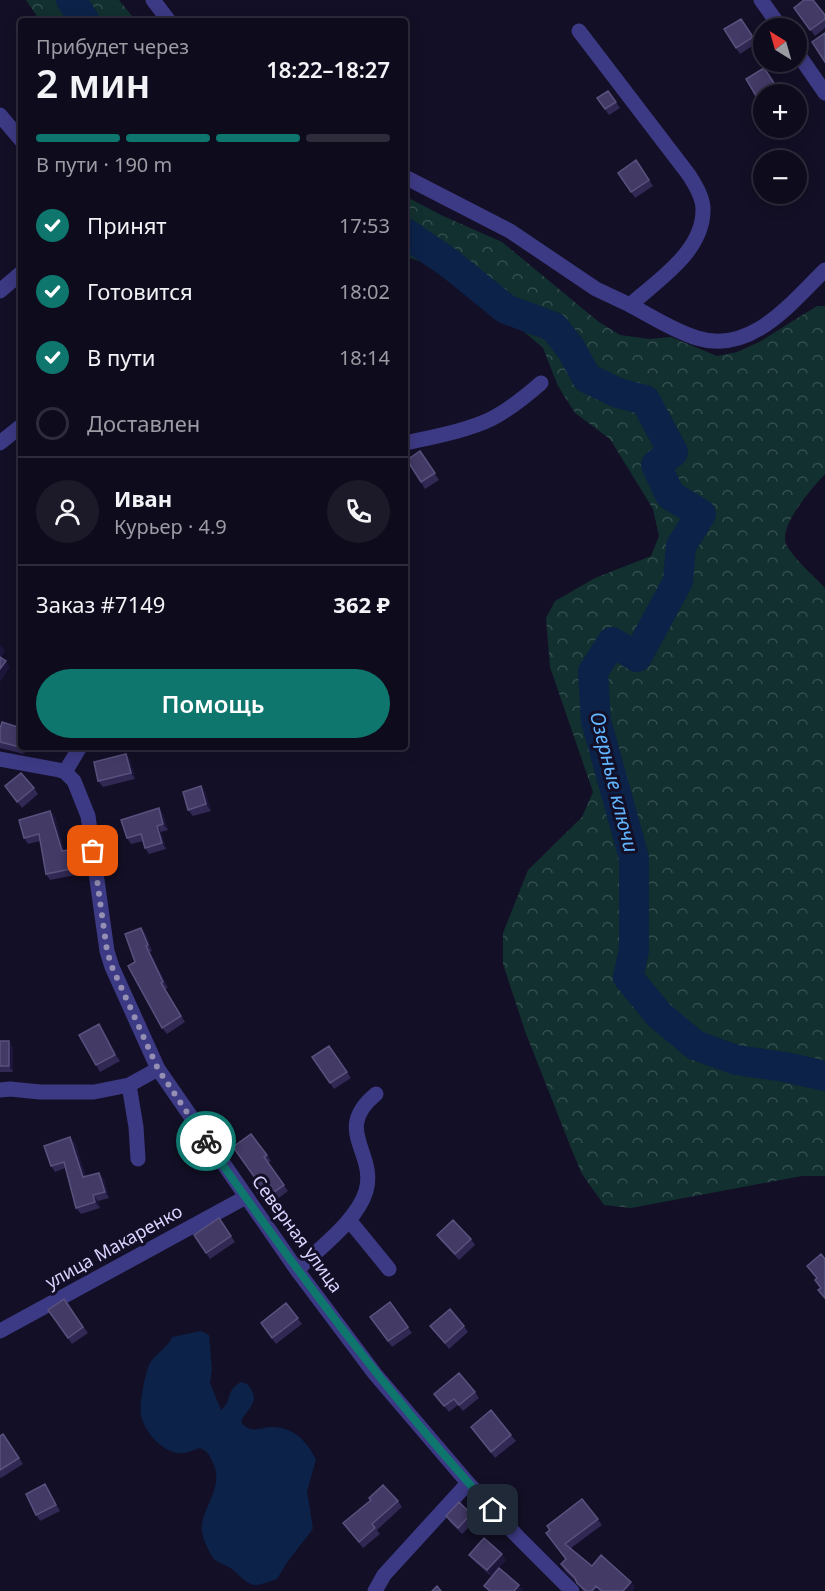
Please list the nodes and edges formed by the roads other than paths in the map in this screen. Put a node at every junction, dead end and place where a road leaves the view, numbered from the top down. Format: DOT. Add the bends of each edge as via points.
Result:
graph roads {
  1 [pos="153,0"];
  2 [pos="761,0"];
  3 [pos="167,18"];
  4 [pos="774,18"];
  5 [pos="579,30"];
  6 [pos="807,67"];
  7 [pos="825,93"];
  8 [pos="0,115"];
  9 [pos="18,136"];
  10 [pos="408,179"];
  11 [pos="825,270"];
  12 [pos="18,276"];
  13 [pos="0,291"];
  14 [pos="630,305"];
  15 [pos="541,384"];
  16 [pos="18,428"];
  17 [pos="408,442"];
  18 [pos="0,443"];
  19 [pos="78,750"];
  20 [pos="0,759"];
  21 [pos="66,772"];
  22 [pos="158,1069"];
  23 [pos="129,1084"];
  24 [pos="0,1090"];
  25 [pos="376,1094"];
  26 [pos="138,1159"];
  27 [pos="246,1197"];
  28 [pos="349,1220"];
  29 [pos="389,1269"];
  30 [pos="297,1270"];
  31 [pos="0,1331"];
  32 [pos="468,1483"];
  33 [pos="375,1591"];
  34 [pos="572,1591"];
  1 -- 3 [label="street"];
  2 -- 4 [label="street"];
  5 -- 14 [label="street" via="689,175 703,207 700,227 679,262"];
  6 -- 7 [label="street"];
  8 -- 9 [label="street"];
  10 -- 14 [label="street" via="510,231 596,289"];
  11 -- 14 [label="street" via="773,320 746,337 714,342 696,338"];
  12 -- 13 [label="street"];
  15 -- 17 [label="street" via="491,419"];
  16 -- 18 [label="street"];
  19 -- 21 [label="street"];
  20 -- 21 [label="street"];
  21 -- 22 [label="street, Северная улица" via="79,789 88,816 107,951"];
  22 -- 23 [label="street"];
  22 -- 27 [label="street, Северная улица"];
  23 -- 24 [label="street" via="94,1092"];
  23 -- 26 [label="street"];
  25 -- 28 [label="street" via="357,1117 356,1133 369,1174 363,1197"];
  27 -- 30 [label="street, Северная улица"];
  27 -- 31 [label="street, улица Макаренко"];
  28 -- 29 [label="street"];
  28 -- 30 [label="street"];
  30 -- 32 [label="street, Северная улица" via="375,1374"];
  32 -- 33 [label="street" via="384,1575"];
  32 -- 34 [label="street, Северная улица"];
}
